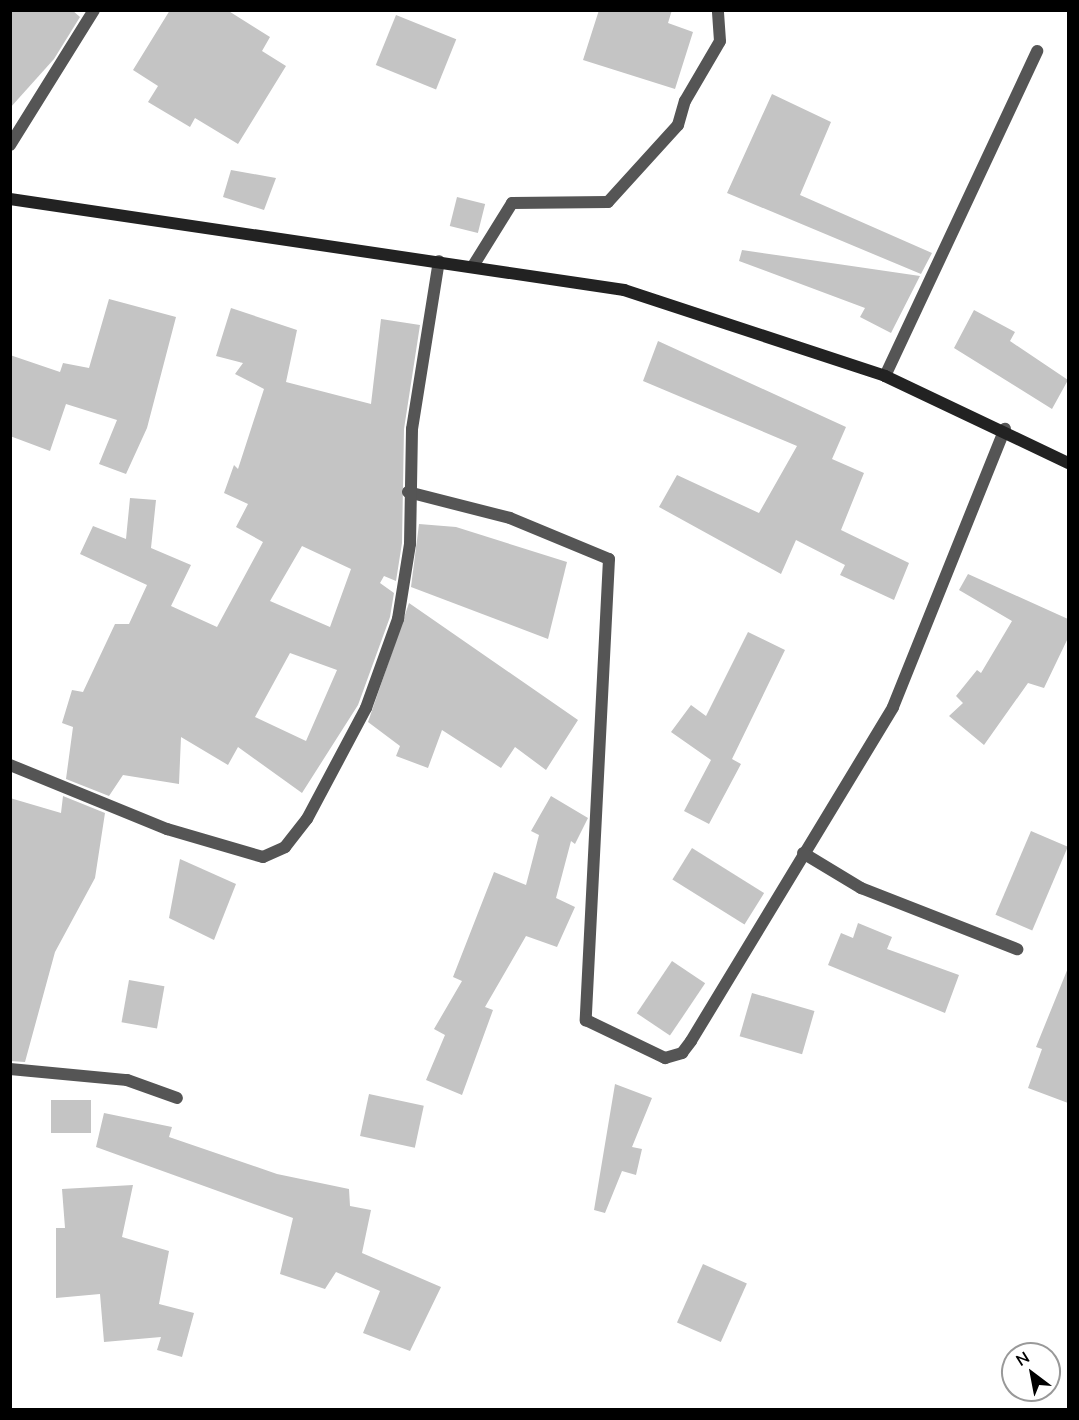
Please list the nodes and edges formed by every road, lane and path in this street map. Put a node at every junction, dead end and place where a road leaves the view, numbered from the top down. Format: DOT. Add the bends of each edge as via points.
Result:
graph roads {
  1 [pos="94,10"];
  2 [pos="718,10"];
  3 [pos="1037,51"];
  4 [pos="10,145"];
  5 [pos="10,199"];
  6 [pos="439,261"];
  7 [pos="473,266"];
  8 [pos="885,376"];
  9 [pos="1005,429"];
  10 [pos="1068,463"];
  11 [pos="408,492"];
  12 [pos="10,765"];
  13 [pos="803,853"];
  14 [pos="1017,949"];
  15 [pos="10,1069"];
  16 [pos="177,1098"];
  1 -- 4 [label="street"];
  2 -- 7 [label="street" via="720,40 685,101 678,125 608,202 512,203"];
  3 -- 8 [label="street"];
  5 -- 6 [label="street"];
  6 -- 7 [label="street"];
  6 -- 11 [label="street" via="412,429"];
  7 -- 8 [label="street" via="624,290"];
  8 -- 9 [label="street"];
  9 -- 10 [label="street"];
  9 -- 13 [label="street" via="893,707"];
  11 -- 12 [label="street" via="410,544 398,619 366,708 307,819 275,855 263,857 167,829"];
  11 -- 13 [label="street" via="510,518 609,559 586,1020 664,1058 682,1053"];
  13 -- 14 [label="street" via="861,888"];
  15 -- 16 [label="street" via="127,1080"];
}
